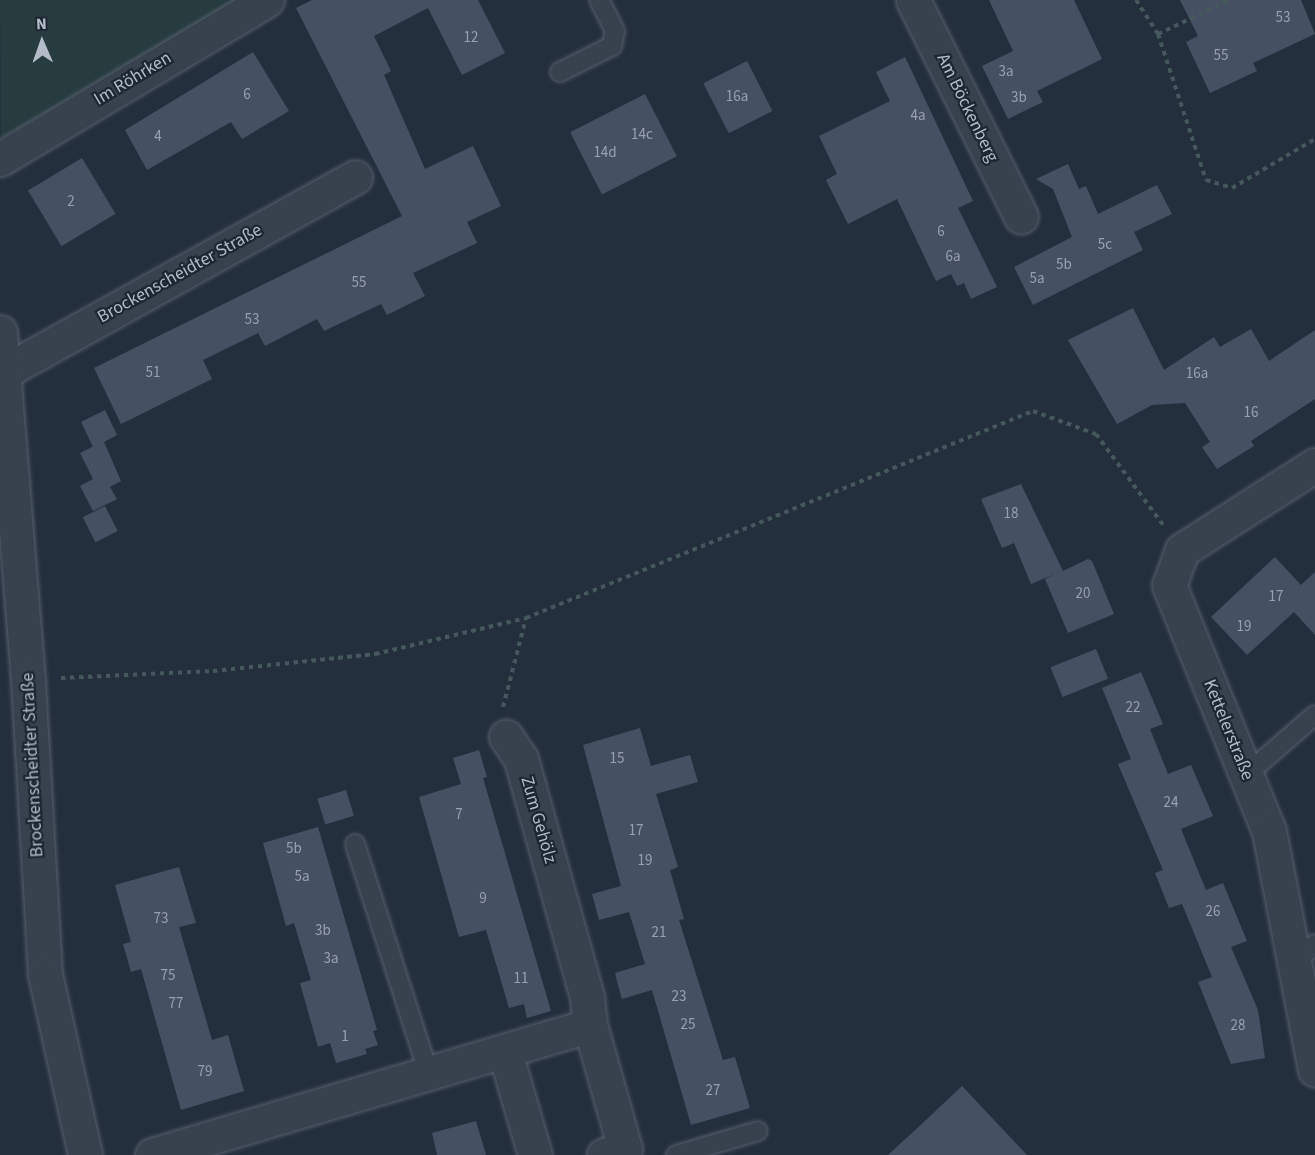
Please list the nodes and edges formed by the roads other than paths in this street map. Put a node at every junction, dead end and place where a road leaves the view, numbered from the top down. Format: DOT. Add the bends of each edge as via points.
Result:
graph roads {
  1 [pos="267,0"];
  2 [pos="599,0"];
  3 [pos="914,0"];
  4 [pos="560,72"];
  5 [pos="0,159"];
  6 [pos="354,177"];
  7 [pos="1021,217"];
  8 [pos="0,332"];
  9 [pos="3,373"];
  10 [pos="1315,465"];
  11 [pos="1315,716"];
  12 [pos="506,737"];
  13 [pos="1246,775"];
  14 [pos="355,844"];
  15 [pos="1305,953"];
  16 [pos="590,1025"];
  17 [pos="506,1052"];
  18 [pos="1315,1070"];
  19 [pos="429,1074"];
  20 [pos="758,1131"];
  21 [pos="622,1153"];
  22 [pos="85,1155"];
  23 [pos="152,1155"];
  24 [pos="536,1155"];
  25 [pos="676,1155"];
  1 -- 5 [label="street, Im Röhrken"];
  2 -- 4 [label="lane" via="615,31 612,46"];
  3 -- 7 [label="street, Am Böckenberg"];
  6 -- 9 [label="street, Brockenscheidter Straße"];
  8 -- 9 [label="street, Brockenscheidter Straße"];
  9 -- 22 [label="street, Brockenscheidter Straße" via="28,680 45,974"];
  10 -- 13 [label="street, Kettelerstraße" via="1182,550 1169,585"];
  11 -- 13 [label="lane"];
  12 -- 16 [label="street, Zum Gehölz" via="521,759 587,997"];
  13 -- 15 [label="street, Kettelerstraße" via="1269,831"];
  14 -- 19 [label="lane"];
  15 -- 18 [label="street, Kettelerstraße"];
  16 -- 17 [label="street"];
  16 -- 21 [label="street, Zum Gehölz"];
  17 -- 19 [label="street"];
  17 -- 24 [label="street"];
  19 -- 23 [label="street"];
  20 -- 25 [label="lane"];
}
